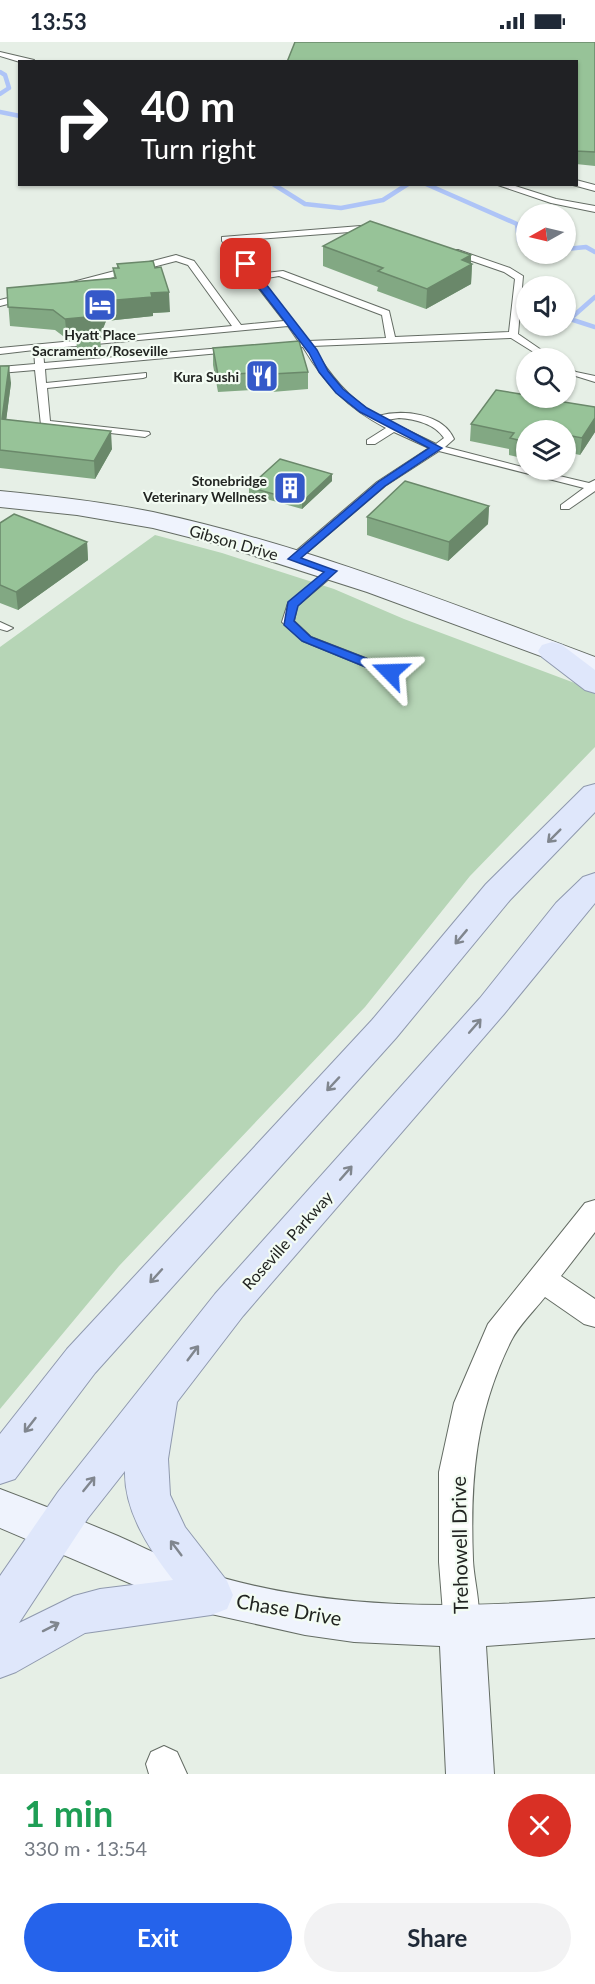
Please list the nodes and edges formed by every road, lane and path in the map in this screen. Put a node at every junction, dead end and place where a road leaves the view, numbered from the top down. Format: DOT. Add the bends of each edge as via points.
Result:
graph roads {
  1 [pos="0,54"];
  2 [pos="23,60"];
  3 [pos="578,184"];
  4 [pos="505,186"];
  5 [pos="595,188"];
  6 [pos="595,209"];
  7 [pos="386,229"];
  8 [pos="447,249"];
  9 [pos="256,277"];
  10 [pos="61,288"];
  11 [pos="31,295"];
  12 [pos="0,303"];
  13 [pos="291,323"];
  14 [pos="237,328"];
  15 [pos="513,335"];
  16 [pos="391,340"];
  17 [pos="306,343"];
  18 [pos="290,344"];
  19 [pos="38,347"];
  20 [pos="247,347"];
  21 [pos="533,348"];
  22 [pos="0,351"];
  23 [pos="41,367"];
  24 [pos="0,370"];
  25 [pos="143,375"];
  26 [pos="576,375"];
  27 [pos="595,379"];
  28 [pos="42,386"];
  29 [pos="378,419"];
  30 [pos="394,428"];
  31 [pos="145,434"];
  32 [pos="371,442"];
  33 [pos="437,448"];
  34 [pos="594,486"];
  35 [pos="0,499"];
  36 [pos="565,507"];
  37 [pos="293,559"];
  38 [pos="332,571"];
  39 [pos="552,651"];
  40 [pos="595,656"];
  41 [pos="595,667"];
  42 [pos="390,672"];
  43 [pos="595,684"];
  44 [pos="595,794"];
  45 [pos="595,884"];
  46 [pos="595,1211"];
  47 [pos="541,1279"];
  48 [pos="595,1315"];
  49 [pos="157,1400"];
  50 [pos="0,1466"];
  51 [pos="0,1508"];
  52 [pos="55,1532"];
  53 [pos="211,1595"];
  54 [pos="0,1613"];
  55 [pos="595,1618"];
  56 [pos="462,1626"];
  57 [pos="0,1657"];
  58 [pos="470,1774"];
  1 -- 2 [label="lane"];
  3 -- 5 [label="lane"];
  4 -- 6 [label="lane"];
  7 -- 9 [label="lane" via="225,239"];
  8 -- 15 [label="lane" via="507,270 520,279"];
  9 -- 13 [label="lane"];
  9 -- 16 [label="lane" via="280,273 386,313"];
  10 -- 14 [label="lane" via="176,258 191,262"];
  11 -- 12 [label="lane"];
  13 -- 14 [label="lane"];
  13 -- 17 [label="lane"];
  14 -- 19 [label="lane"];
  15 -- 16 [label="lane"];
  15 -- 21 [label="lane"];
  16 -- 17 [label="lane"];
  17 -- 18 [label="lane"];
  17 -- 29 [label="lane" via="339,391"];
  19 -- 22 [label="lane"];
  19 -- 23 [label="lane"];
  20 -- 23 [label="lane"];
  23 -- 24 [label="lane"];
  23 -- 28 [label="lane"];
  25 -- 28 [label="lane"];
  26 -- 27 [label="lane"];
  28 -- 31 [label="lane" via="45,423"];
  29 -- 30 [label="lane"];
  29 -- 33 [label="lane" via="412,416 442,429 449,439"];
  30 -- 32 [label="lane"];
  30 -- 33 [label="lane"];
  33 -- 34 [label="lane"];
  33 -- 37 [label="lane" via="381,484"];
  34 -- 36 [label="lane"];
  35 -- 37 [label="street, Gibson Drive" via="53,502 178,525"];
  37 -- 38 [label="street, Gibson Drive"];
  38 -- 39 [label="street, Gibson Drive"];
  38 -- 42 [label="lane" via="292,605 288,622 306,639"];
  39 -- 40 [label="main road"];
  39 -- 41 [label="street, Gibson Drive"];
  39 -- 43 [label="main road"];
  44 -- 50 [label="main road, one-way" via="498,892 384,1029 88,1352"];
  49 -- 45 [label="main road, Roseville Parkway, one-way" via="229,1305"];
  46 -- 47 [label="street, Trehowell Drive"];
  47 -- 48 [label="street"];
  47 -- 56 [label="street, Trehowell Drive" via="499,1333 470,1403 456,1472 456,1562"];
  52 -- 49 [label="main road, Roseville Parkway, one-way"];
  53 -- 49 [label="main road, one-way" via="161,1528 153,1510 146,1478"];
  51 -- 52 [label="street, Chase Drive"];
  52 -- 53 [label="street, Chase Drive"];
  52 -- 54 [label="main road, Roseville Parkway"];
  53 -- 56 [label="street, Chase Drive" via="387,1625"];
  57 -- 53 [label="main road, one-way" via="74,1616"];
  55 -- 56 [label="street, Chase Drive"];
  56 -- 58 [label="street, Trehowell Drive"];
}
